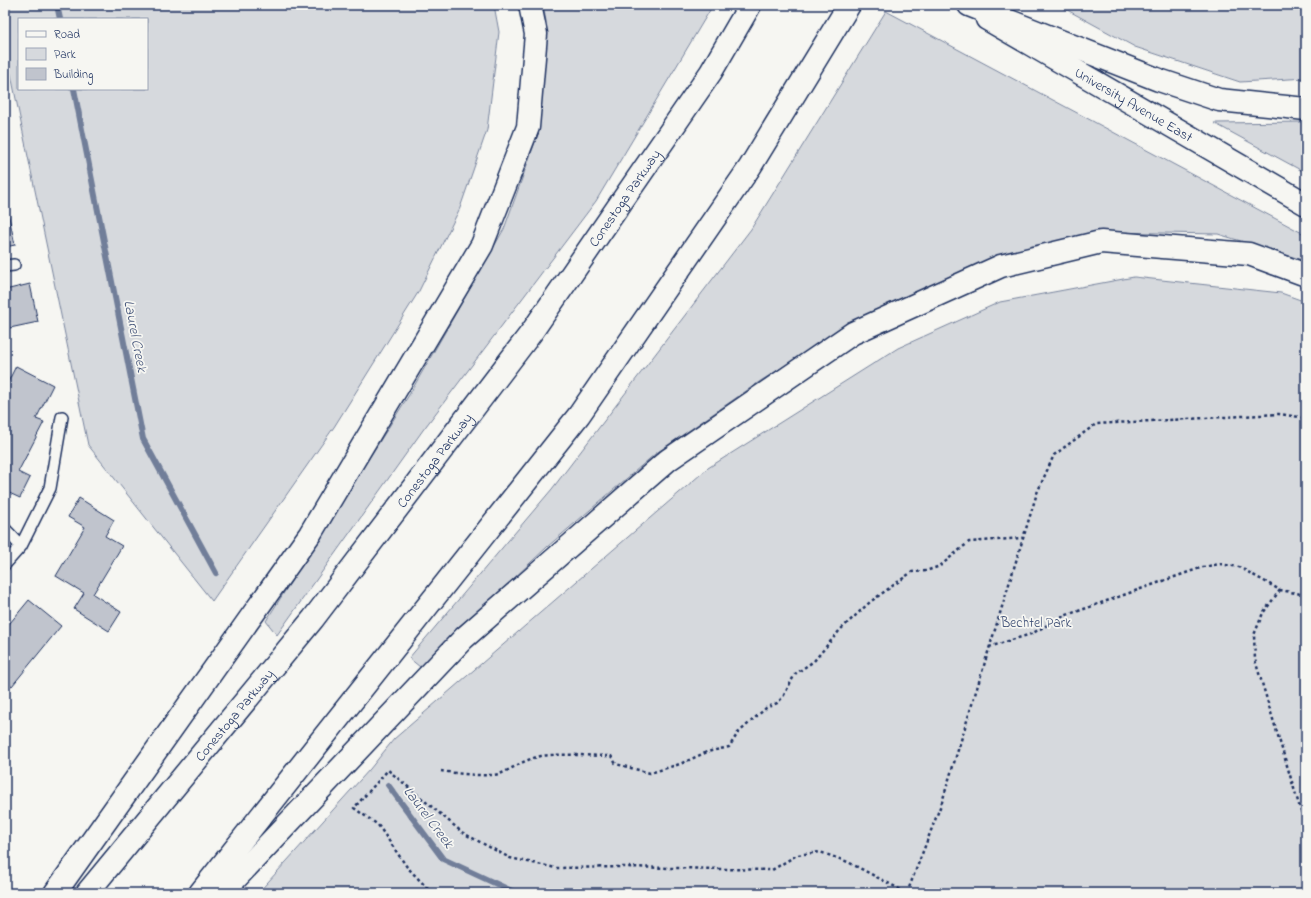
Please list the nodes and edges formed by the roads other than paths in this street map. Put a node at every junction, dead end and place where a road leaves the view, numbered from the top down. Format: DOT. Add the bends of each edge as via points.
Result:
graph roads {
  1 [pos="530,5"];
  2 [pos="750,5"];
  3 [pos="849,5"];
  4 [pos="962,5"];
  5 [pos="969,5"];
  6 [pos="1306,109"];
  7 [pos="1306,204"];
  8 [pos="1306,275"];
  9 [pos="62,417"];
  10 [pos="5,529"];
  11 [pos="20,546"];
  12 [pos="5,564"];
  13 [pos="55,893"];
  14 [pos="87,893"];
  15 [pos="200,893"];
  16 [pos="222,893"];
  1 -- 13 [label="main road" via="536,34 528,127 482,246 310,534"];
  2 -- 14 [label="main road, Conestoga Parkway" via="711,72 531,333 313,619"];
  3 -- 15 [label="main road" via="750,167 579,415"];
  4 -- 7 [label="main road, University Avenue East"];
  5 -- 6 [label="main road" via="1159,80 1219,100"];
  8 -- 16 [label="main road" via="1249,254 1101,242 1001,266 853,333 668,460 464,638"];
  9 -- 11 [label="lane" via="50,488"];
  10 -- 11 [label="lane"];
  11 -- 12 [label="lane"];
}
